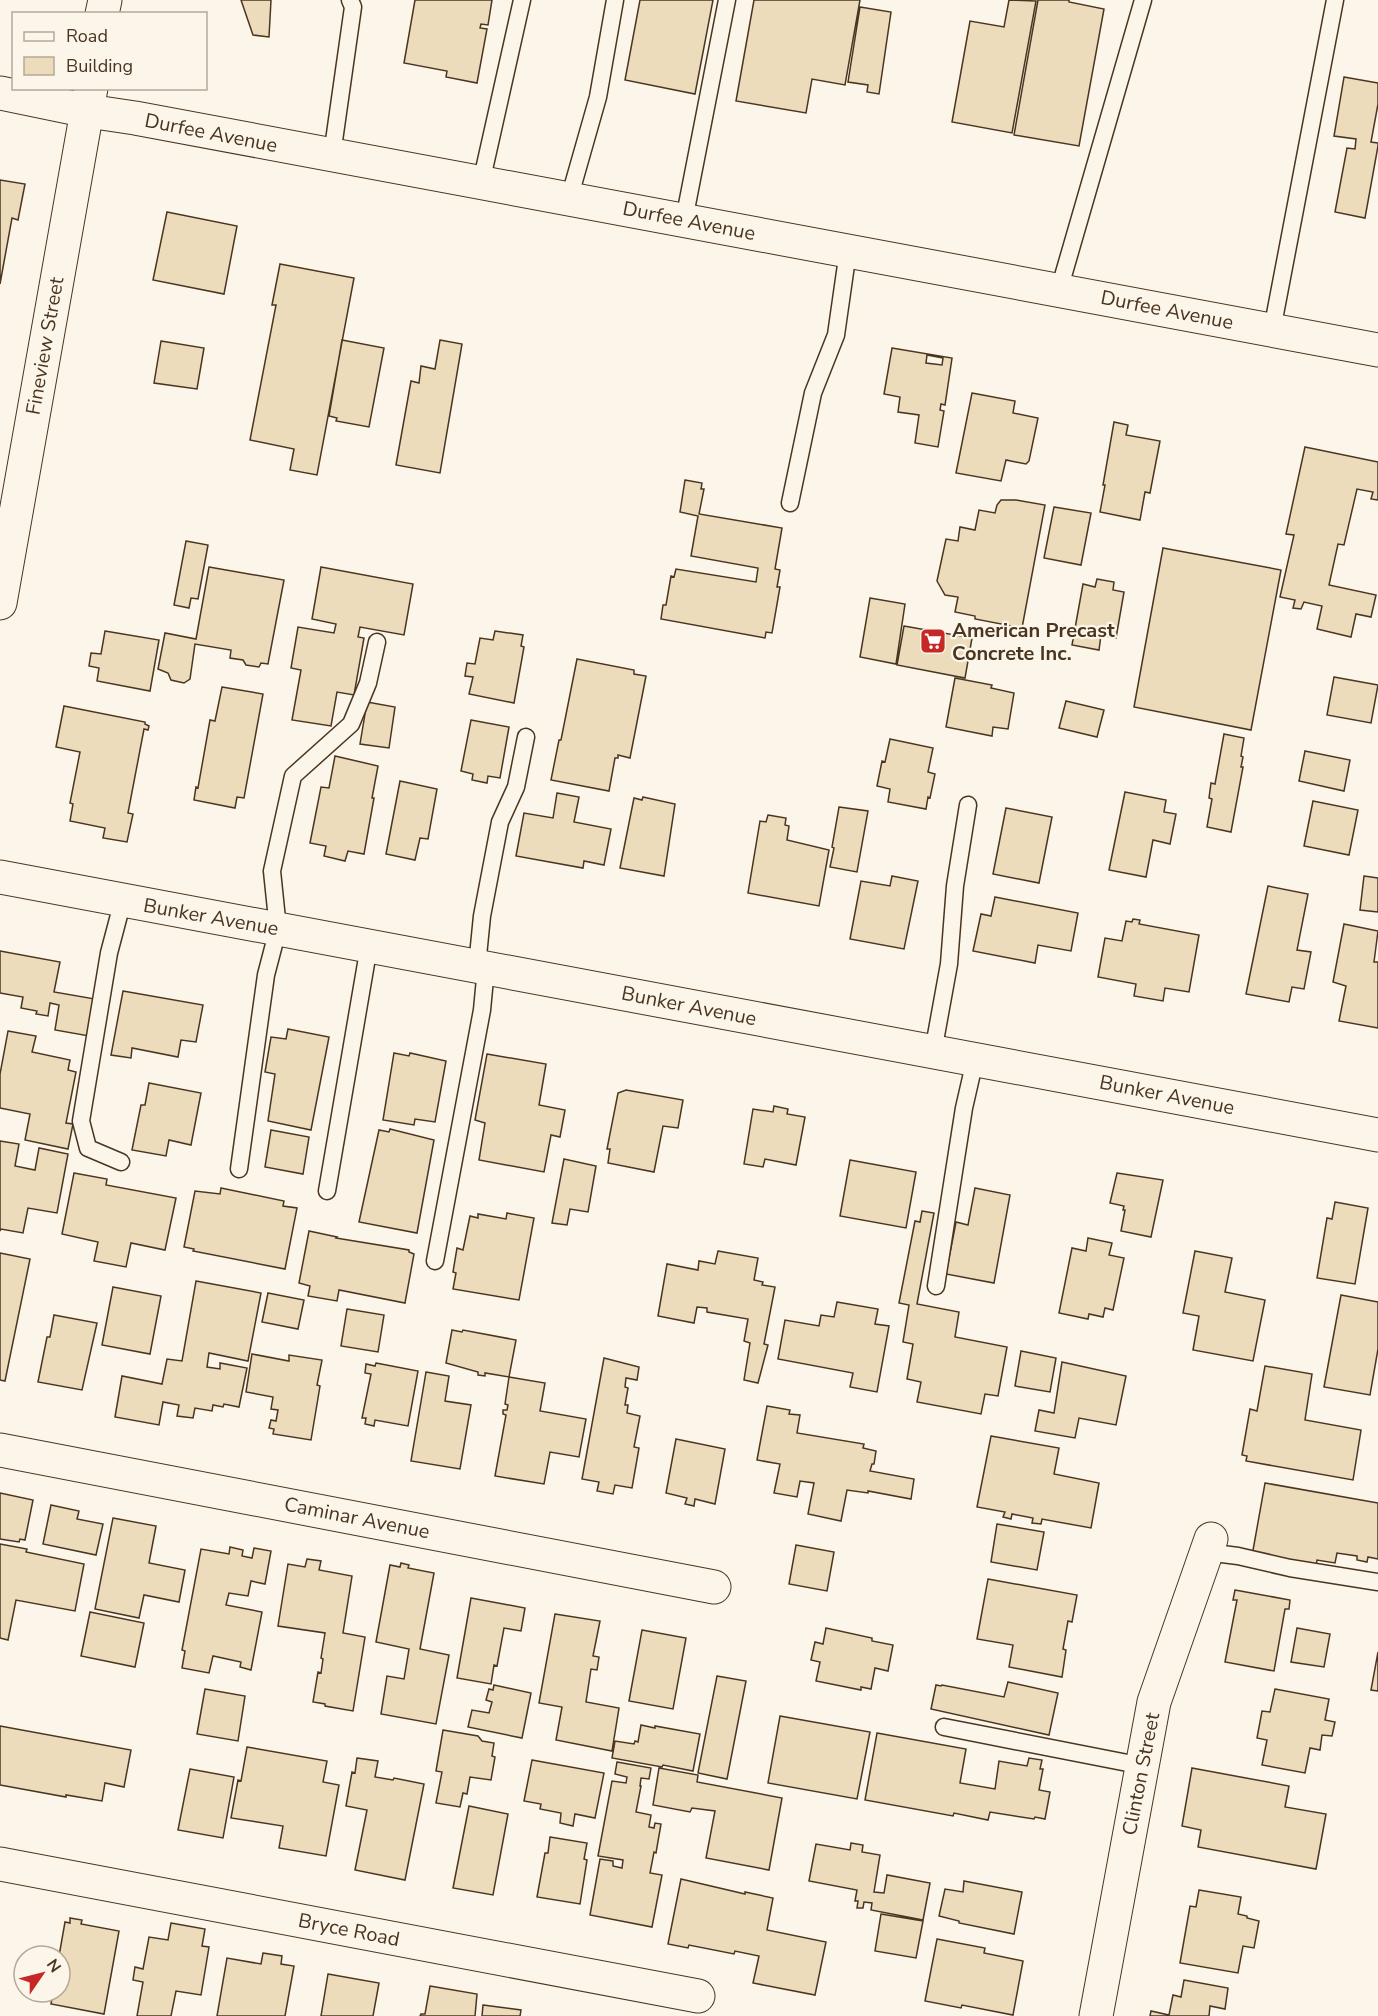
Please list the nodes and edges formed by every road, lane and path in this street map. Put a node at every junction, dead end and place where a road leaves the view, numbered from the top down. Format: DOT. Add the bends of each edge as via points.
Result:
graph roads {
  1 [pos="350,0"];
  2 [pos="522,0"];
  3 [pos="615,0"];
  4 [pos="727,0"];
  5 [pos="1143,0"];
  6 [pos="1335,0"];
  7 [pos="0,93"];
  8 [pos="89,100"];
  9 [pos="332,155"];
  10 [pos="481,183"];
  11 [pos="569,199"];
  12 [pos="684,220"];
  13 [pos="848,251"];
  14 [pos="1059,290"];
  15 [pos="1272,330"];
  16 [pos="1378,350"];
  17 [pos="790,503"];
  18 [pos="0,603"];
  19 [pos="377,642"];
  20 [pos="526,736"];
  21 [pos="968,805"];
  22 [pos="0,877"];
  23 [pos="123,900"];
  24 [pos="278,929"];
  25 [pos="369,946"];
  26 [pos="481,967"];
  27 [pos="933,1052"];
  28 [pos="975,1060"];
  29 [pos="1378,1135"];
  30 [pos="121,1162"];
  31 [pos="239,1169"];
  32 [pos="327,1191"];
  33 [pos="435,1261"];
  34 [pos="936,1286"];
  35 [pos="0,1450"];
  36 [pos="1209,1546"];
  37 [pos="1378,1582"];
  38 [pos="714,1587"];
  39 [pos="944,1727"];
  40 [pos="1143,1766"];
  41 [pos="0,1864"];
  42 [pos="698,1996"];
  43 [pos="1096,2016"];
  1 -- 9 [label="lane" via="354,7"];
  2 -- 10 [label="lane"];
  3 -- 11 [label="lane" via="598,97"];
  4 -- 12 [label="lane"];
  5 -- 14 [label="lane"];
  6 -- 15 [label="lane"];
  7 -- 8 [label="street, Durfee Avenue"];
  8 -- 9 [label="street, Durfee Avenue" via="135,118"];
  8 -- 18 [label="street, Fineview Street"];
  9 -- 10 [label="street, Durfee Avenue"];
  10 -- 11 [label="street, Durfee Avenue"];
  11 -- 12 [label="street, Durfee Avenue"];
  12 -- 13 [label="street, Durfee Avenue"];
  13 -- 14 [label="street, Durfee Avenue"];
  13 -- 17 [label="lane" via="836,335 813,393"];
  14 -- 15 [label="street, Durfee Avenue"];
  15 -- 16 [label="street, Durfee Avenue"];
  19 -- 24 [label="lane" via="368,683 351,724 293,776 272,871"];
  20 -- 26 [label="lane" via="516,787 500,822 482,916"];
  21 -- 27 [label="lane" via="955,886 949,964"];
  22 -- 23 [label="street, Bunker Avenue"];
  23 -- 24 [label="street, Bunker Avenue"];
  23 -- 30 [label="lane" via="109,954 81,1121 87,1148"];
  24 -- 25 [label="street, Bunker Avenue"];
  24 -- 31 [label="lane" via="266,975"];
  25 -- 26 [label="street, Bunker Avenue"];
  25 -- 32 [label="lane"];
  26 -- 27 [label="street, Bunker Avenue"];
  26 -- 33 [label="lane" via="482,1010"];
  27 -- 28 [label="street, Bunker Avenue"];
  28 -- 29 [label="street, Bunker Avenue"];
  28 -- 34 [label="lane"];
  35 -- 38 [label="street, Caminar Avenue"];
  36 -- 37 [label="lane" via="1290,1568"];
  36 -- 40 [label="street, Clinton Street" via="1154,1702"];
  39 -- 40 [label="lane"];
  40 -- 43 [label="street, Clinton Street"];
  41 -- 42 [label="street, Bryce Road"];
}
